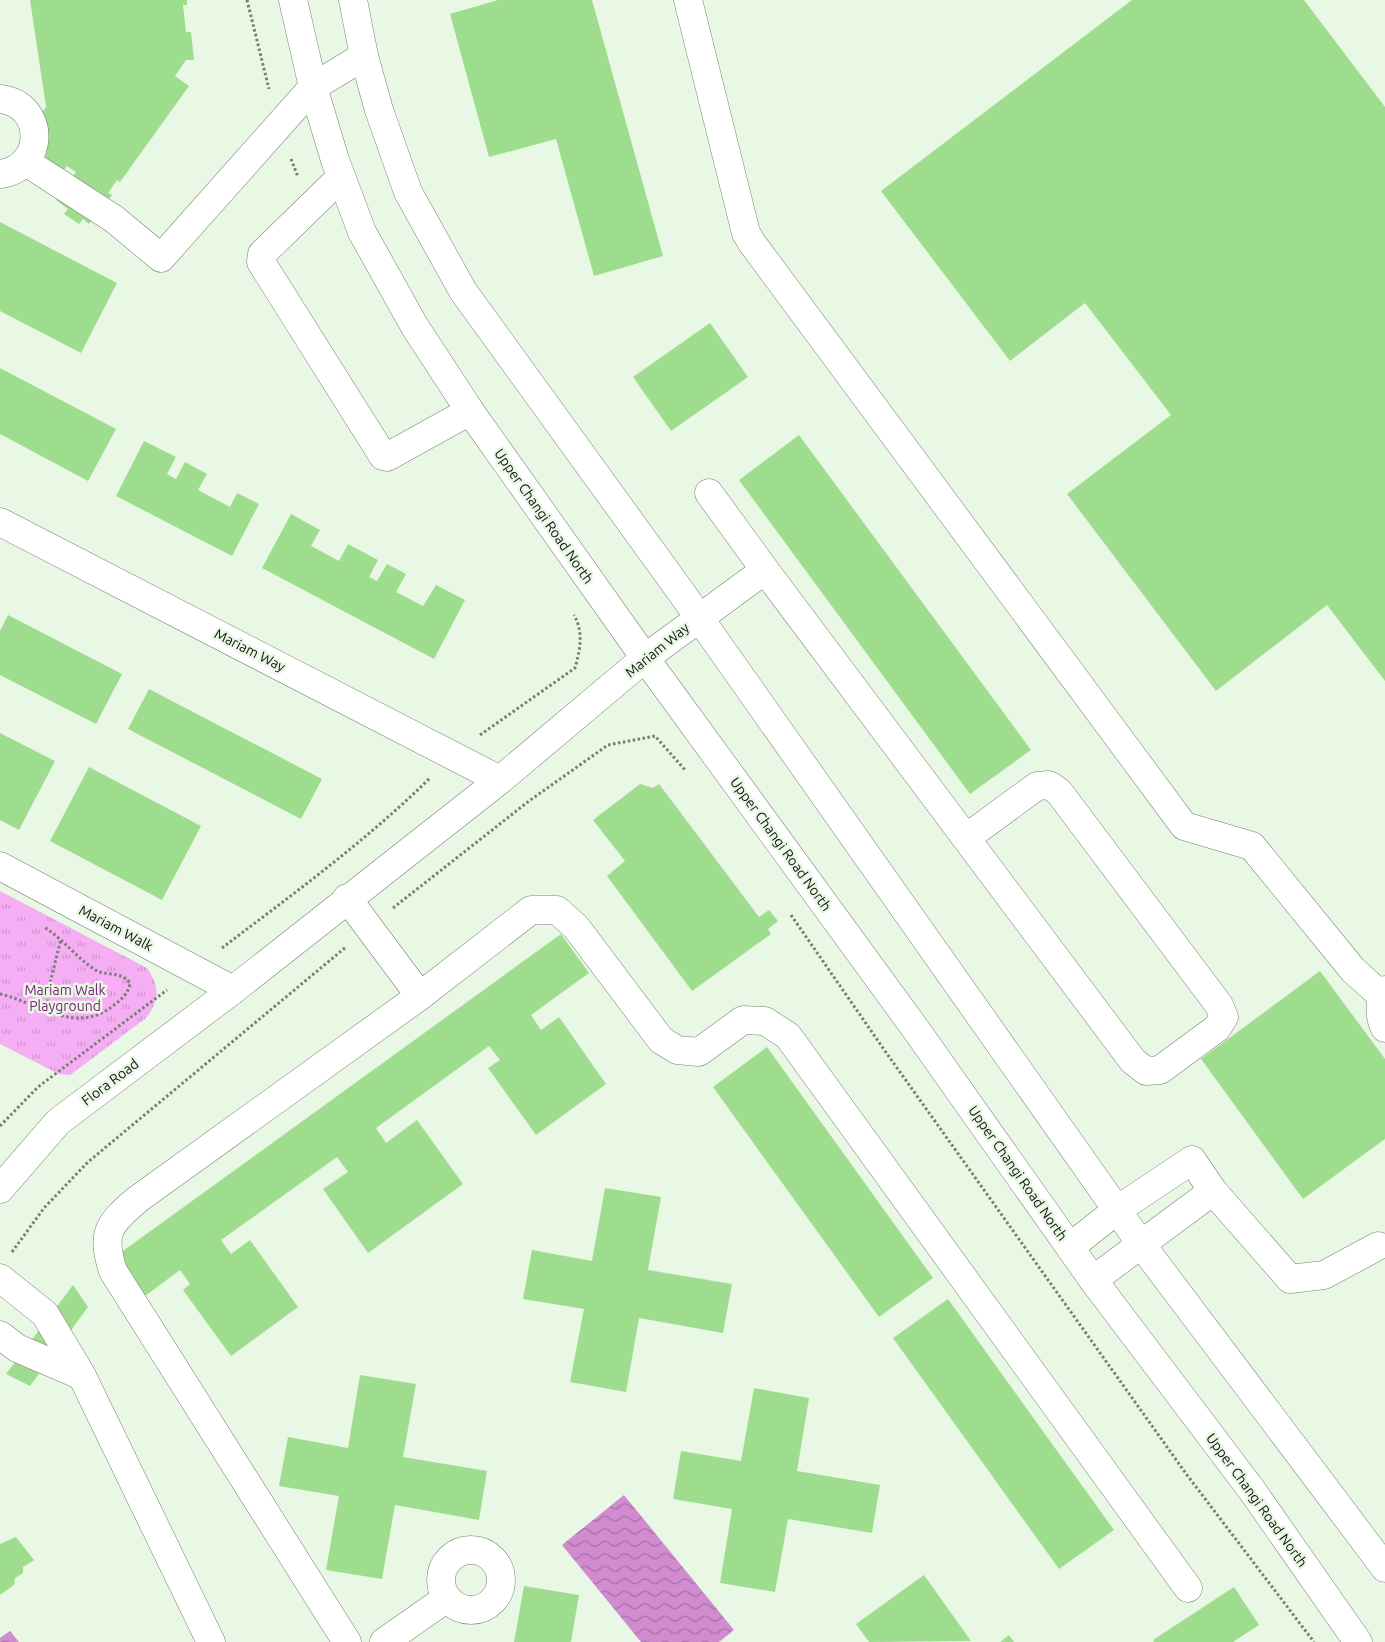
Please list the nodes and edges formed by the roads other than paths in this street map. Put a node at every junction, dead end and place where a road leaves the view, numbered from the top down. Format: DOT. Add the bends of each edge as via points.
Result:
graph roads {
  1 [pos="293,0"];
  2 [pos="353,0"];
  3 [pos="688,0"];
  4 [pos="364,56"];
  5 [pos="312,87"];
  6 [pos="0,99"];
  7 [pos="26,162"];
  8 [pos="0,174"];
  9 [pos="341,177"];
  10 [pos="470,411"];
  11 [pos="710,493"];
  12 [pos="0,522"];
  13 [pos="765,570"];
  14 [pos="699,617"];
  15 [pos="645,658"];
  16 [pos="500,780"];
  17 [pos="966,838"];
  18 [pos="0,866"];
  19 [pos="347,898"];
  20 [pos="233,990"];
  21 [pos="1383,993"];
  22 [pos="420,996"];
  23 [pos="1385,1028"];
  24 [pos="0,1188"];
  25 [pos="1213,1192"];
  26 [pos="1117,1210"];
  27 [pos="1141,1244"];
  28 [pos="1378,1246"];
  29 [pos="1070,1247"];
  30 [pos="0,1278"];
  31 [pos="1093,1280"];
  32 [pos="0,1335"];
  33 [pos="82,1376"];
  34 [pos="1385,1568"];
  35 [pos="1188,1588"];
  36 [pos="447,1598"];
  37 [pos="211,1642"];
  38 [pos="347,1642"];
  39 [pos="384,1642"];
  40 [pos="1358,1642"];
  1 -- 5 [label="street, Upper Changi Road North"];
  2 -- 4 [label="street"];
  3 -- 21 [label="street" via="746,233 752,243 1184,826 1252,846 1353,970"];
  4 -- 5 [label="street"];
  4 -- 14 [label="street" via="408,192 463,291"];
  5 -- 7 [label="street" via="162,258 114,219"];
  5 -- 9 [label="street, Upper Changi Road North"];
  6 -- 7 [label="street" via="10,100 26,111 34,127 34,146"];
  7 -- 8 [label="street" via="11,173"];
  9 -- 10 [label="street, Upper Changi Road North" via="362,232 415,327"];
  9 -- 10 [label="street" via="262,254 261,262 380,454 387,457"];
  10 -- 15 [label="street, Upper Changi Road North"];
  11 -- 13 [label="street"];
  12 -- 16 [label="street, Mariam Way"];
  13 -- 14 [label="street, Mariam Way"];
  13 -- 17 [label="street"];
  14 -- 15 [label="street, Mariam Way"];
  14 -- 26 [label="street"];
  15 -- 16 [label="street, Mariam Way"];
  15 -- 29 [label="street, Upper Changi Road North"];
  16 -- 19 [label="street, Mariam Way"];
  17 -- 17 [label="street" via="1037,786 1049,785 1059,792 1219,1005 1224,1017 1217,1028 1160,1070 1146,1071 1133,1061"];
  18 -- 20 [label="street, Mariam Walk"];
  19 -- 20 [label="street, Mariam Way"];
  19 -- 22 [label="street"];
  20 -- 24 [label="street, Flora Road" via="58,1122"];
  21 -- 23 [label="street" via="1382,1022"];
  22 -- 35 [label="street" via="531,910 557,910 576,927 661,1040 677,1050 699,1052 743,1020 765,1021 788,1036"];
  22 -- 38 [label="street" via="119,1214 110,1228 106,1249 113,1271"];
  25 -- 26 [label="street" via="1192,1160"];
  25 -- 27 [label="street"];
  25 -- 28 [label="street" via="1286,1277 1324,1275"];
  26 -- 27 [label="street"];
  26 -- 29 [label="street"];
  27 -- 31 [label="street"];
  27 -- 34 [label="street"];
  29 -- 31 [label="street, Upper Changi Road North"];
  30 -- 33 [label="street" via="46,1314"];
  31 -- 40 [label="street, Upper Changi Road North" via="1251,1489"];
  32 -- 33 [label="street" via="17,1348"];
  33 -- 37 [label="street"];
  36 -- 39 [label="street"];
}
